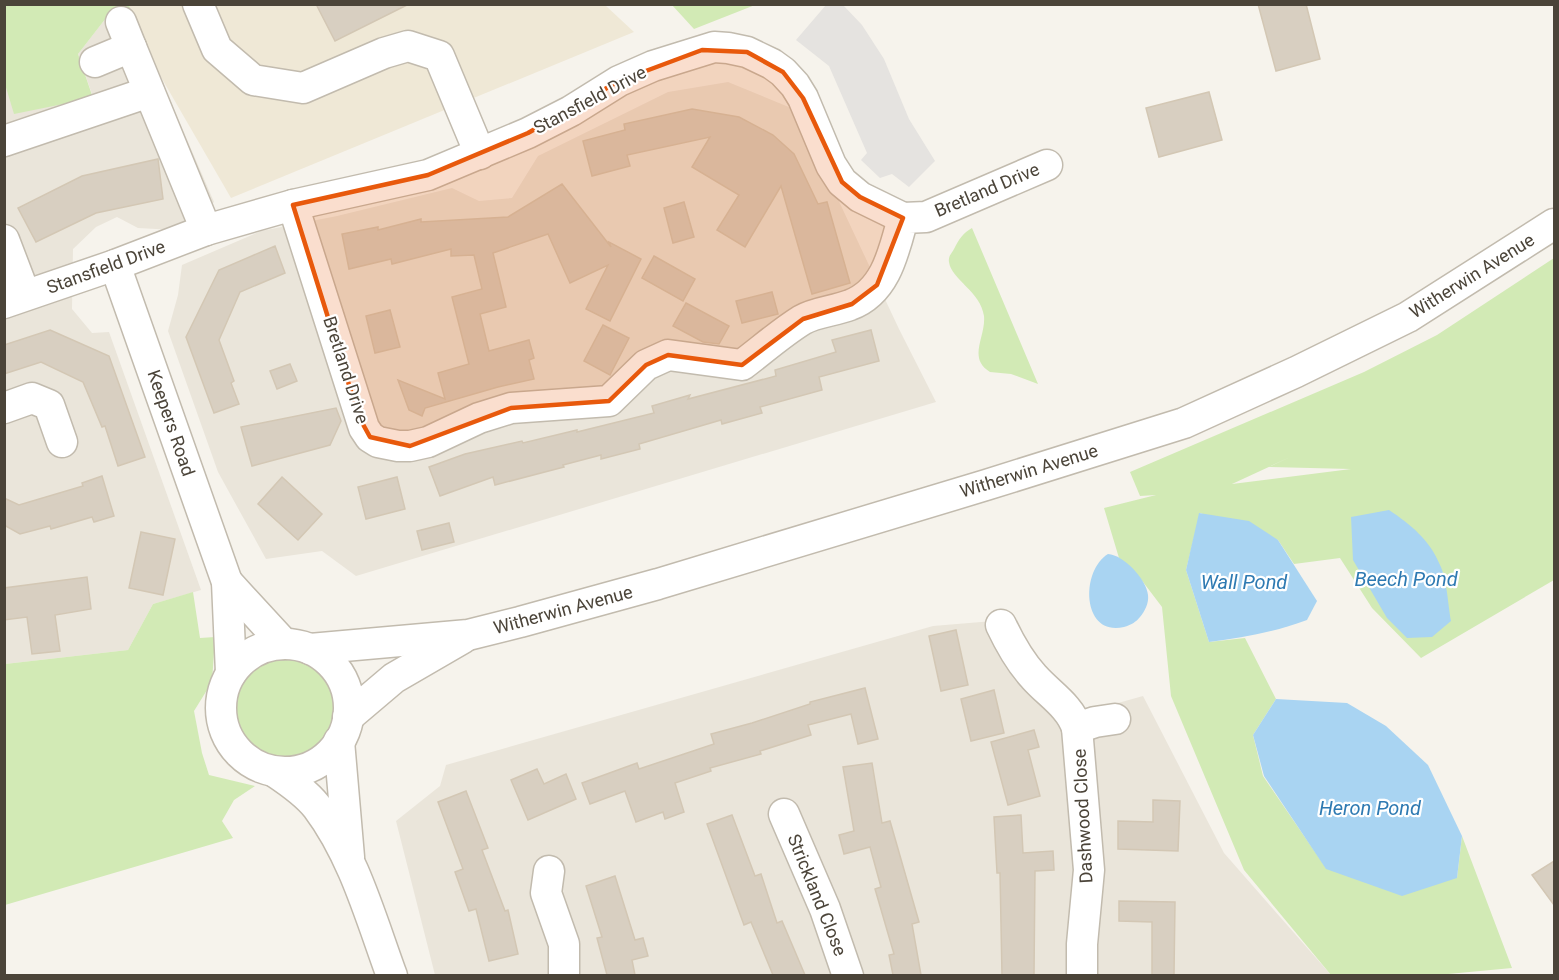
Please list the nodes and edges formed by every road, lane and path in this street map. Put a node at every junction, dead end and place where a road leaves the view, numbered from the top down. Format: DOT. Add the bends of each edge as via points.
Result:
graph roads {
  1 [pos="198,4"];
  2 [pos="95,62"];
  3 [pos="149,92"];
  4 [pos="4,141"];
  5 [pos="480,154"];
  6 [pos="1047,165"];
  7 [pos="293,205"];
  8 [pos="903,218"];
  9 [pos="1554,224"];
  10 [pos="206,230"];
  11 [pos="4,240"];
  12 [pos="115,265"];
  13 [pos="15,299"];
  14 [pos="4,408"];
  15 [pos="63,442"];
  16 [pos="227,582"];
  17 [pos="1001,625"];
  18 [pos="468,635"];
  19 [pos="297,646"];
  20 [pos="231,673"];
  21 [pos="1115,719"];
  22 [pos="1077,728"];
  23 [pos="344,729"];
  24 [pos="275,772"];
  25 [pos="784,810"];
  26 [pos="349,860"];
  27 [pos="550,866"];
  28 [pos="392,975"];
  29 [pos="564,975"];
  30 [pos="849,975"];
  31 [pos="1082,975"];
  1 -- 5 [label="street" via="217,49 253,80 303,88 408,46 439,56"];
  2 -- 3 [label="street" via="126,35"];
  3 -- 4 [label="street"];
  3 -- 10 [label="street"];
  5 -- 7 [label="street, Stansfield Drive" via="428,174"];
  5 -- 8 [label="street, Stansfield Drive" via="528,133 653,66 702,50 728,48 760,57 783,72 803,98 842,182 861,197"];
  6 -- 8 [label="street, Bretland Drive" via="926,217"];
  7 -- 8 [label="street, Bretland Drive" via="364,428 378,442 398,446 428,442 478,418 511,408 609,401 646,364 668,355 742,365 803,320 852,304 870,293 889,265"];
  7 -- 10 [label="street, Stansfield Drive"];
  9 -- 18 [label="street, Witherwin Avenue" via="1408,317 1185,423 658,585"];
  10 -- 12 [label="street, Stansfield Drive"];
  11 -- 13 [label="street"];
  12 -- 13 [label="street, Stansfield Drive"];
  12 -- 16 [label="street, Keepers Road"];
  14 -- 15 [label="street" via="32,398 49,405"];
  16 -- 19 [label="street"];
  16 -- 20 [label="street"];
  17 -- 22 [label="street, Dashwood Close" via="1021,662 1067,709"];
  18 -- 19 [label="street, Witherwin Avenue"];
  18 -- 23 [label="street, Witherwin Avenue" via="394,678"];
  19 -- 20 [label="street" via="263,648 245,658"];
  19 -- 23 [label="street" via="328,660 340,676 348,696"];
  20 -- 24 [label="street" via="221,703 226,735 238,752 255,765"];
  21 -- 22 [label="street, Dashwood Close"];
  22 -- 31 [label="street, Dashwood Close" via="1089,870"];
  23 -- 24 [label="street" via="327,756 312,766 294,772"];
  23 -- 26 [label="street"];
  24 -- 26 [label="street" via="317,807"];
  25 -- 30 [label="street, Strickland Close"];
  26 -- 28 [label="street"];
  27 -- 29 [label="street" via="546,893 564,944"];
}
